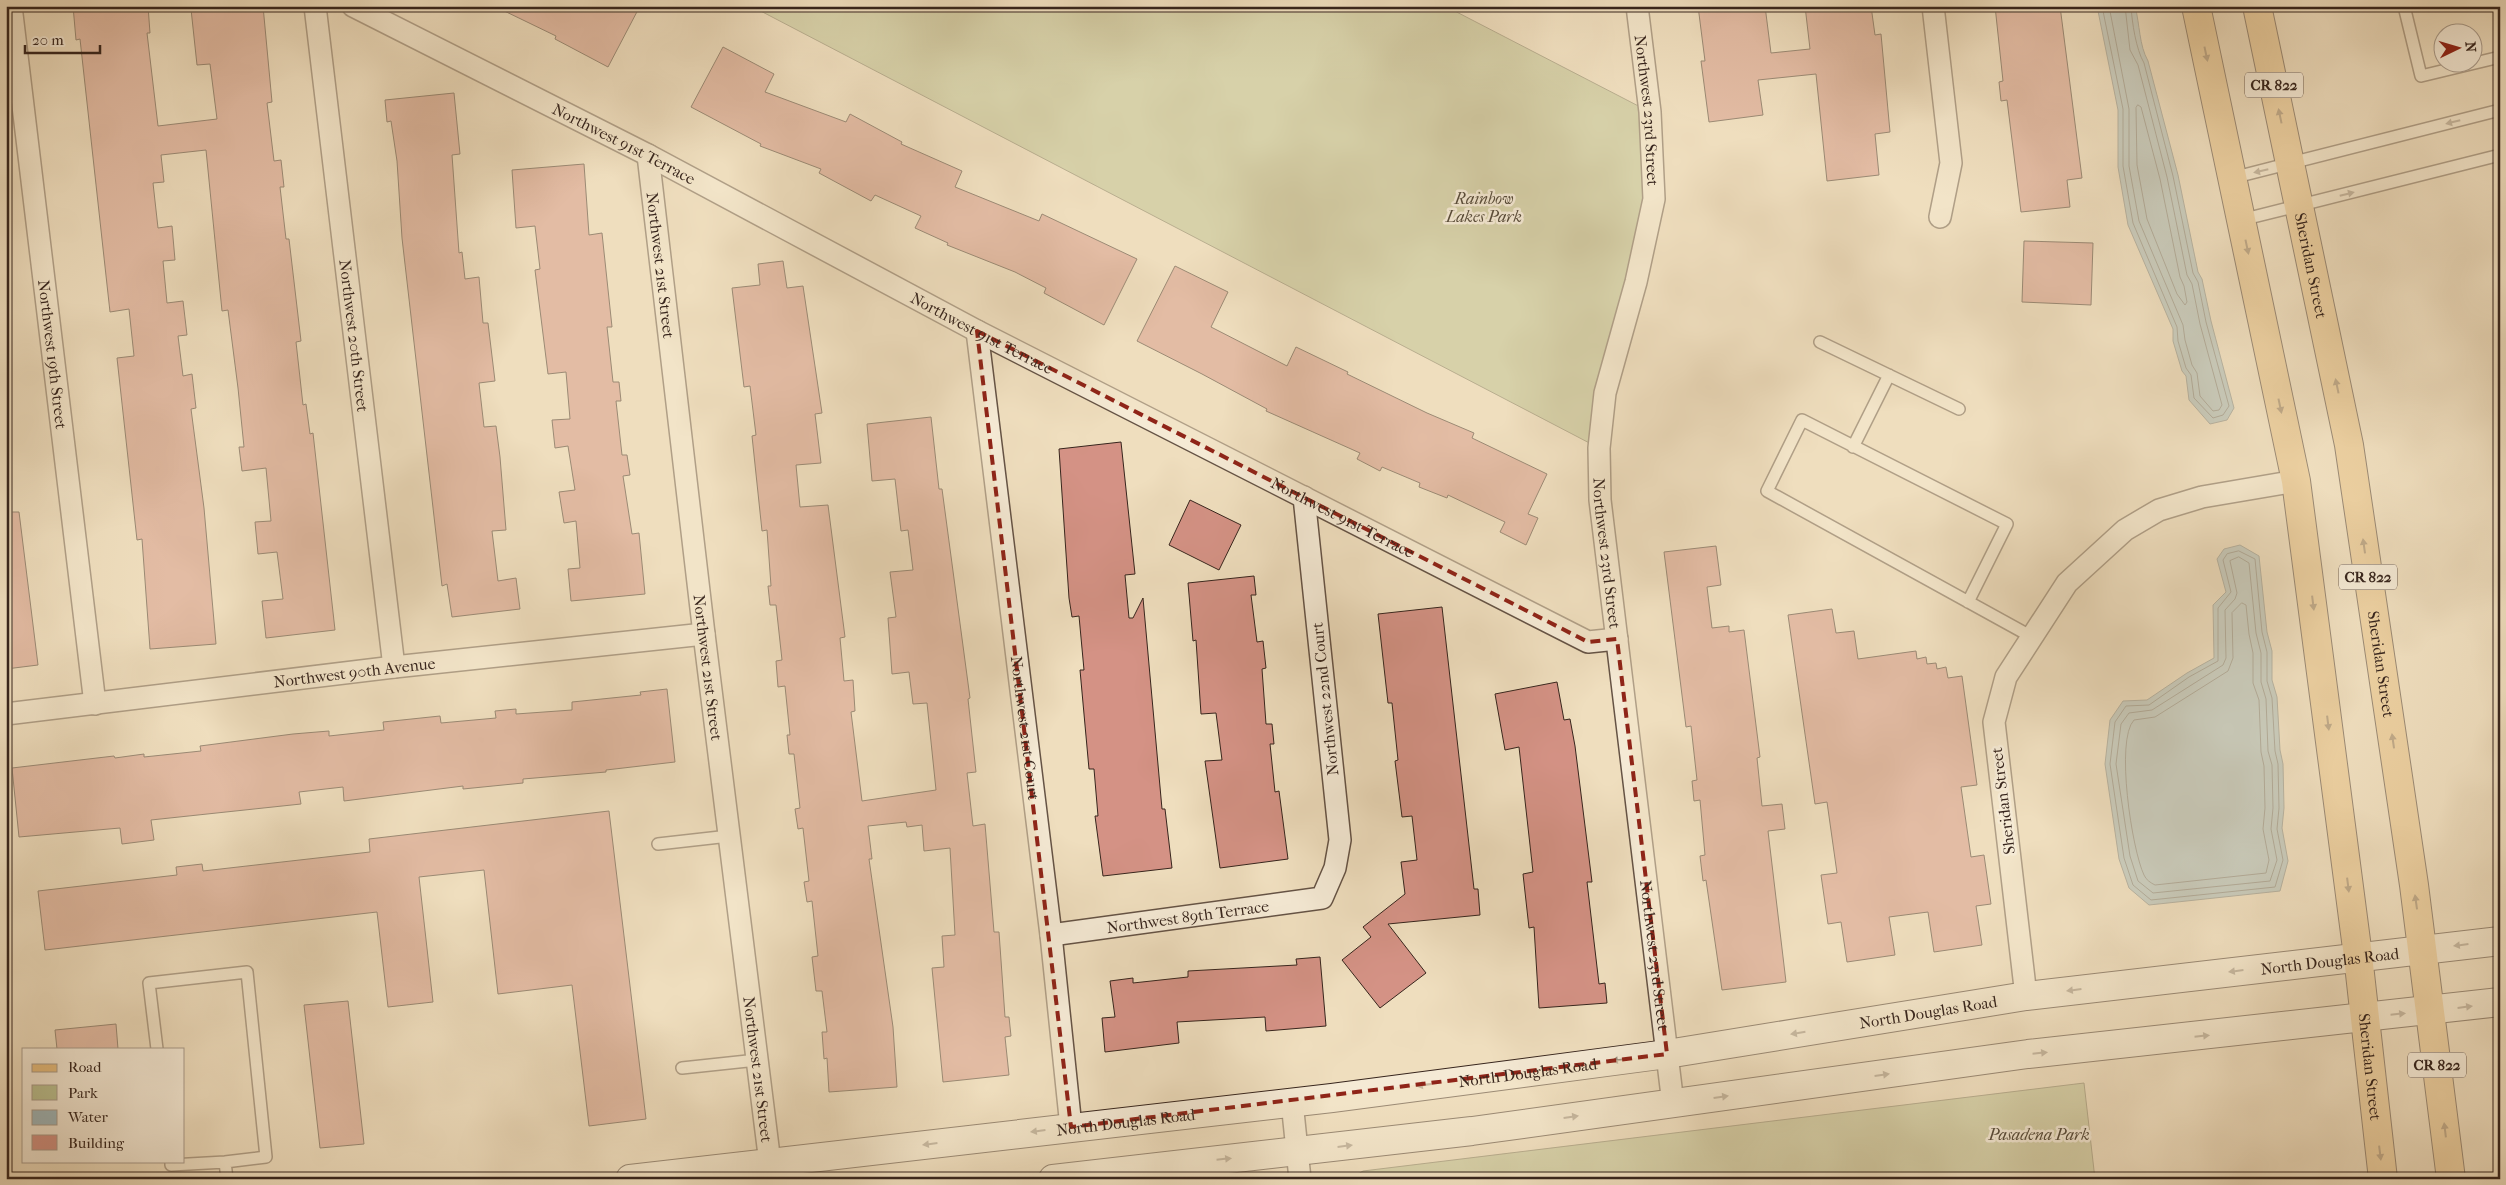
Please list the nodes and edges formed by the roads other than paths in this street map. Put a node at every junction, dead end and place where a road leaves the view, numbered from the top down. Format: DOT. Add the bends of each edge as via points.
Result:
graph roads {
  1 [pos="11,6"];
  2 [pos="315,6"];
  3 [pos="353,6"];
  4 [pos="1637,6"];
  5 [pos="1933,6"];
  6 [pos="2196,6"];
  7 [pos="2257,6"];
  8 [pos="2404,6"];
  9 [pos="2500,57"];
  10 [pos="2500,110"];
  11 [pos="2500,154"];
  12 [pos="648,156"];
  13 [pos="2290,164"];
  14 [pos="2232,178"];
  15 [pos="2299,206"];
  16 [pos="1940,217"];
  17 [pos="2241,220"];
  18 [pos="977,331"];
  19 [pos="1820,342"];
  20 [pos="1888,375"];
  21 [pos="1958,409"];
  22 [pos="1853,447"];
  23 [pos="2296,481"];
  24 [pos="1304,497"];
  25 [pos="1968,602"];
  26 [pos="704,634"];
  27 [pos="2032,637"];
  28 [pos="1617,639"];
  29 [pos="394,667"];
  30 [pos="95,704"];
  31 [pos="6,714"];
  32 [pos="729,836"];
  33 [pos="658,844"];
  34 [pos="1322,898"];
  35 [pos="1051,935"];
  36 [pos="2500,941"];
  37 [pos="2423,950"];
  38 [pos="2358,956"];
  39 [pos="2026,996"];
  40 [pos="2500,1002"];
  41 [pos="2431,1011"];
  42 [pos="2364,1017"];
  43 [pos="157,1048"];
  44 [pos="1667,1054"];
  45 [pos="757,1060"];
  46 [pos="682,1068"];
  47 [pos="1292,1102"];
  48 [pos="1673,1104"];
  49 [pos="1071,1127"];
  50 [pos="1296,1152"];
  51 [pos="171,1162"];
  52 [pos="225,1162"];
  53 [pos="771,1171"];
  54 [pos="226,1179"];
  55 [pos="630,1179"];
  56 [pos="1053,1179"];
  57 [pos="1300,1179"];
  58 [pos="2384,1179"];
  59 [pos="2451,1179"];
  1 -- 30 [label="street, Northwest 19th Street"];
  2 -- 29 [label="street, Northwest 20th Street"];
  3 -- 12 [label="street, Northwest 91st Terrace"];
  4 -- 28 [label="street, Northwest 23rd Street" via="1650,112 1654,199 1636,282 1605,393 1599,448 1600,500"];
  5 -- 16 [label="street" via="1950,163"];
  6 -- 14 [label="main road, Sheridan Street, one-way"];
  13 -- 7 [label="main road, Sheridan Street / CR 822, one-way"];
  8 -- 9 [label="lane" via="2421,76"];
  10 -- 13 [label="lane, one-way"];
  15 -- 11 [label="lane, one-way"];
  12 -- 18 [label="street, Northwest 91st Terrace"];
  12 -- 26 [label="street, Northwest 21st Street"];
  13 -- 14 [label="lane, one-way"];
  13 -- 15 [label="main road, Sheridan Street / CR 822"];
  14 -- 17 [label="main road, Sheridan Street"];
  15 -- 17 [label="lane"];
  37 -- 15 [label="main road, Sheridan Street / CR 822, one-way" via="2349,445"];
  17 -- 23 [label="main road, Sheridan Street, one-way"];
  18 -- 24 [label="street, Northwest 91st Terrace"];
  18 -- 35 [label="street, Northwest 21st Court"];
  19 -- 20 [label="lane"];
  20 -- 21 [label="lane"];
  20 -- 22 [label="lane"];
  22 -- 25 [label="lane" via="2007,524"];
  22 -- 25 [label="lane" via="1802,420 1767,491"];
  23 -- 27 [label="street, Sheridan Street" via="2202,497 2159,510 2124,530 2067,583"];
  23 -- 38 [label="main road, Sheridan Street, one-way"];
  24 -- 28 [label="street, Northwest 91st Terrace" via="1588,642"];
  24 -- 34 [label="street, Northwest 22nd Court" via="1340,840 1335,868"];
  25 -- 27 [label="lane"];
  26 -- 29 [label="street, Northwest 90th Avenue"];
  26 -- 32 [label="street, Northwest 21st Street"];
  27 -- 39 [label="street, Sheridan Street" via="2006,677 1994,722"];
  28 -- 44 [label="street, Northwest 23rd Street"];
  29 -- 30 [label="street, Northwest 90th Avenue"];
  30 -- 31 [label="street, Northwest 90th Avenue"];
  32 -- 33 [label="lane"];
  32 -- 45 [label="street, Northwest 21st Street"];
  34 -- 35 [label="street, Northwest 89th Terrace"];
  35 -- 49 [label="street, Northwest 21st Court"];
  36 -- 37 [label="main road, North Douglas Road, one-way"];
  37 -- 38 [label="main road, North Douglas Road"];
  37 -- 41 [label="main road, Sheridan Street / CR 822"];
  38 -- 39 [label="main road, North Douglas Road, one-way"];
  38 -- 42 [label="main road, Sheridan Street"];
  39 -- 44 [label="main road, North Douglas Road, one-way"];
  41 -- 40 [label="main road, one-way"];
  42 -- 41 [label="main road, one-way"];
  59 -- 41 [label="main road, Sheridan Street / CR 822, one-way"];
  48 -- 42 [label="main road, one-way" via="2028,1054"];
  42 -- 58 [label="main road, Sheridan Street, one-way"];
  43 -- 52 [label="lane" via="149,983 247,972 266,1157"];
  44 -- 47 [label="main road, North Douglas Road, one-way"];
  44 -- 48 [label="street, Northwest 23rd Street"];
  45 -- 46 [label="lane"];
  45 -- 53 [label="street, Northwest 21st Street"];
  47 -- 49 [label="main road, North Douglas Road"];
  47 -- 50 [label="street"];
  50 -- 48 [label="main road, one-way"];
  49 -- 53 [label="main road, North Douglas Road, one-way"];
  56 -- 50 [label="main road, one-way"];
  50 -- 57 [label="street"];
  51 -- 52 [label="lane" via="171,1165"];
  52 -- 54 [label="lane"];
  53 -- 55 [label="main road, North Douglas Road"];
}
